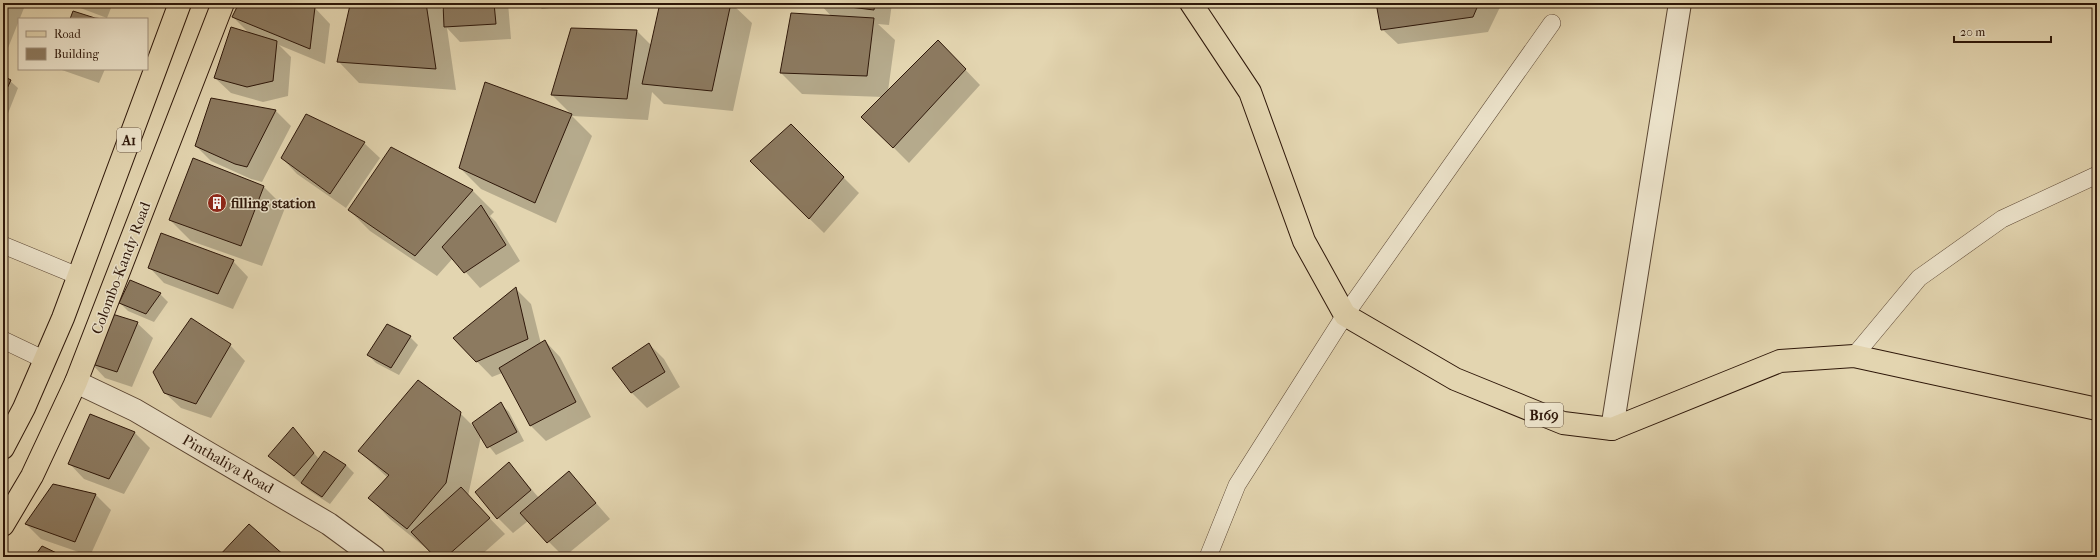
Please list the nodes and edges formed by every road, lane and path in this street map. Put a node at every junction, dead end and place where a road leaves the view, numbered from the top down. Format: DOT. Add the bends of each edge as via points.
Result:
graph roads {
  1 [pos="180,3"];
  2 [pos="223,3"];
  3 [pos="1191,3"];
  4 [pos="1680,3"];
  5 [pos="1552,23"];
  6 [pos="2096,172"];
  7 [pos="3,245"];
  8 [pos="78,276"];
  9 [pos="1345,316"];
  10 [pos="3,340"];
  11 [pos="1854,356"];
  12 [pos="45,360"];
  13 [pos="76,382"];
  14 [pos="2097,410"];
  15 [pos="1612,429"];
  16 [pos="3,448"];
  17 [pos="3,525"];
  18 [pos="374,557"];
  19 [pos="1208,557"];
  1 -- 8 [label="main road, A1"];
  2 -- 13 [label="main road, Colombo-Kandy Road"];
  3 -- 9 [label="main road" via="1250,92 1304,241"];
  4 -- 15 [label="street"];
  5 -- 9 [label="lane"];
  6 -- 11 [label="lane" via="2002,219 1919,278"];
  7 -- 8 [label="lane"];
  8 -- 12 [label="main road, A1"];
  9 -- 15 [label="main road, B169" via="1454,379 1563,423"];
  9 -- 19 [label="lane" via="1237,485"];
  10 -- 12 [label="lane"];
  11 -- 14 [label="main road, B169"];
  11 -- 15 [label="main road, B169" via="1780,361"];
  12 -- 16 [label="main road, A1"];
  13 -- 17 [label="main road, Colombo-Kandy Road" via="32,476"];
  13 -- 18 [label="street, Pinthaliya Road" via="136,410 323,520"];
}
